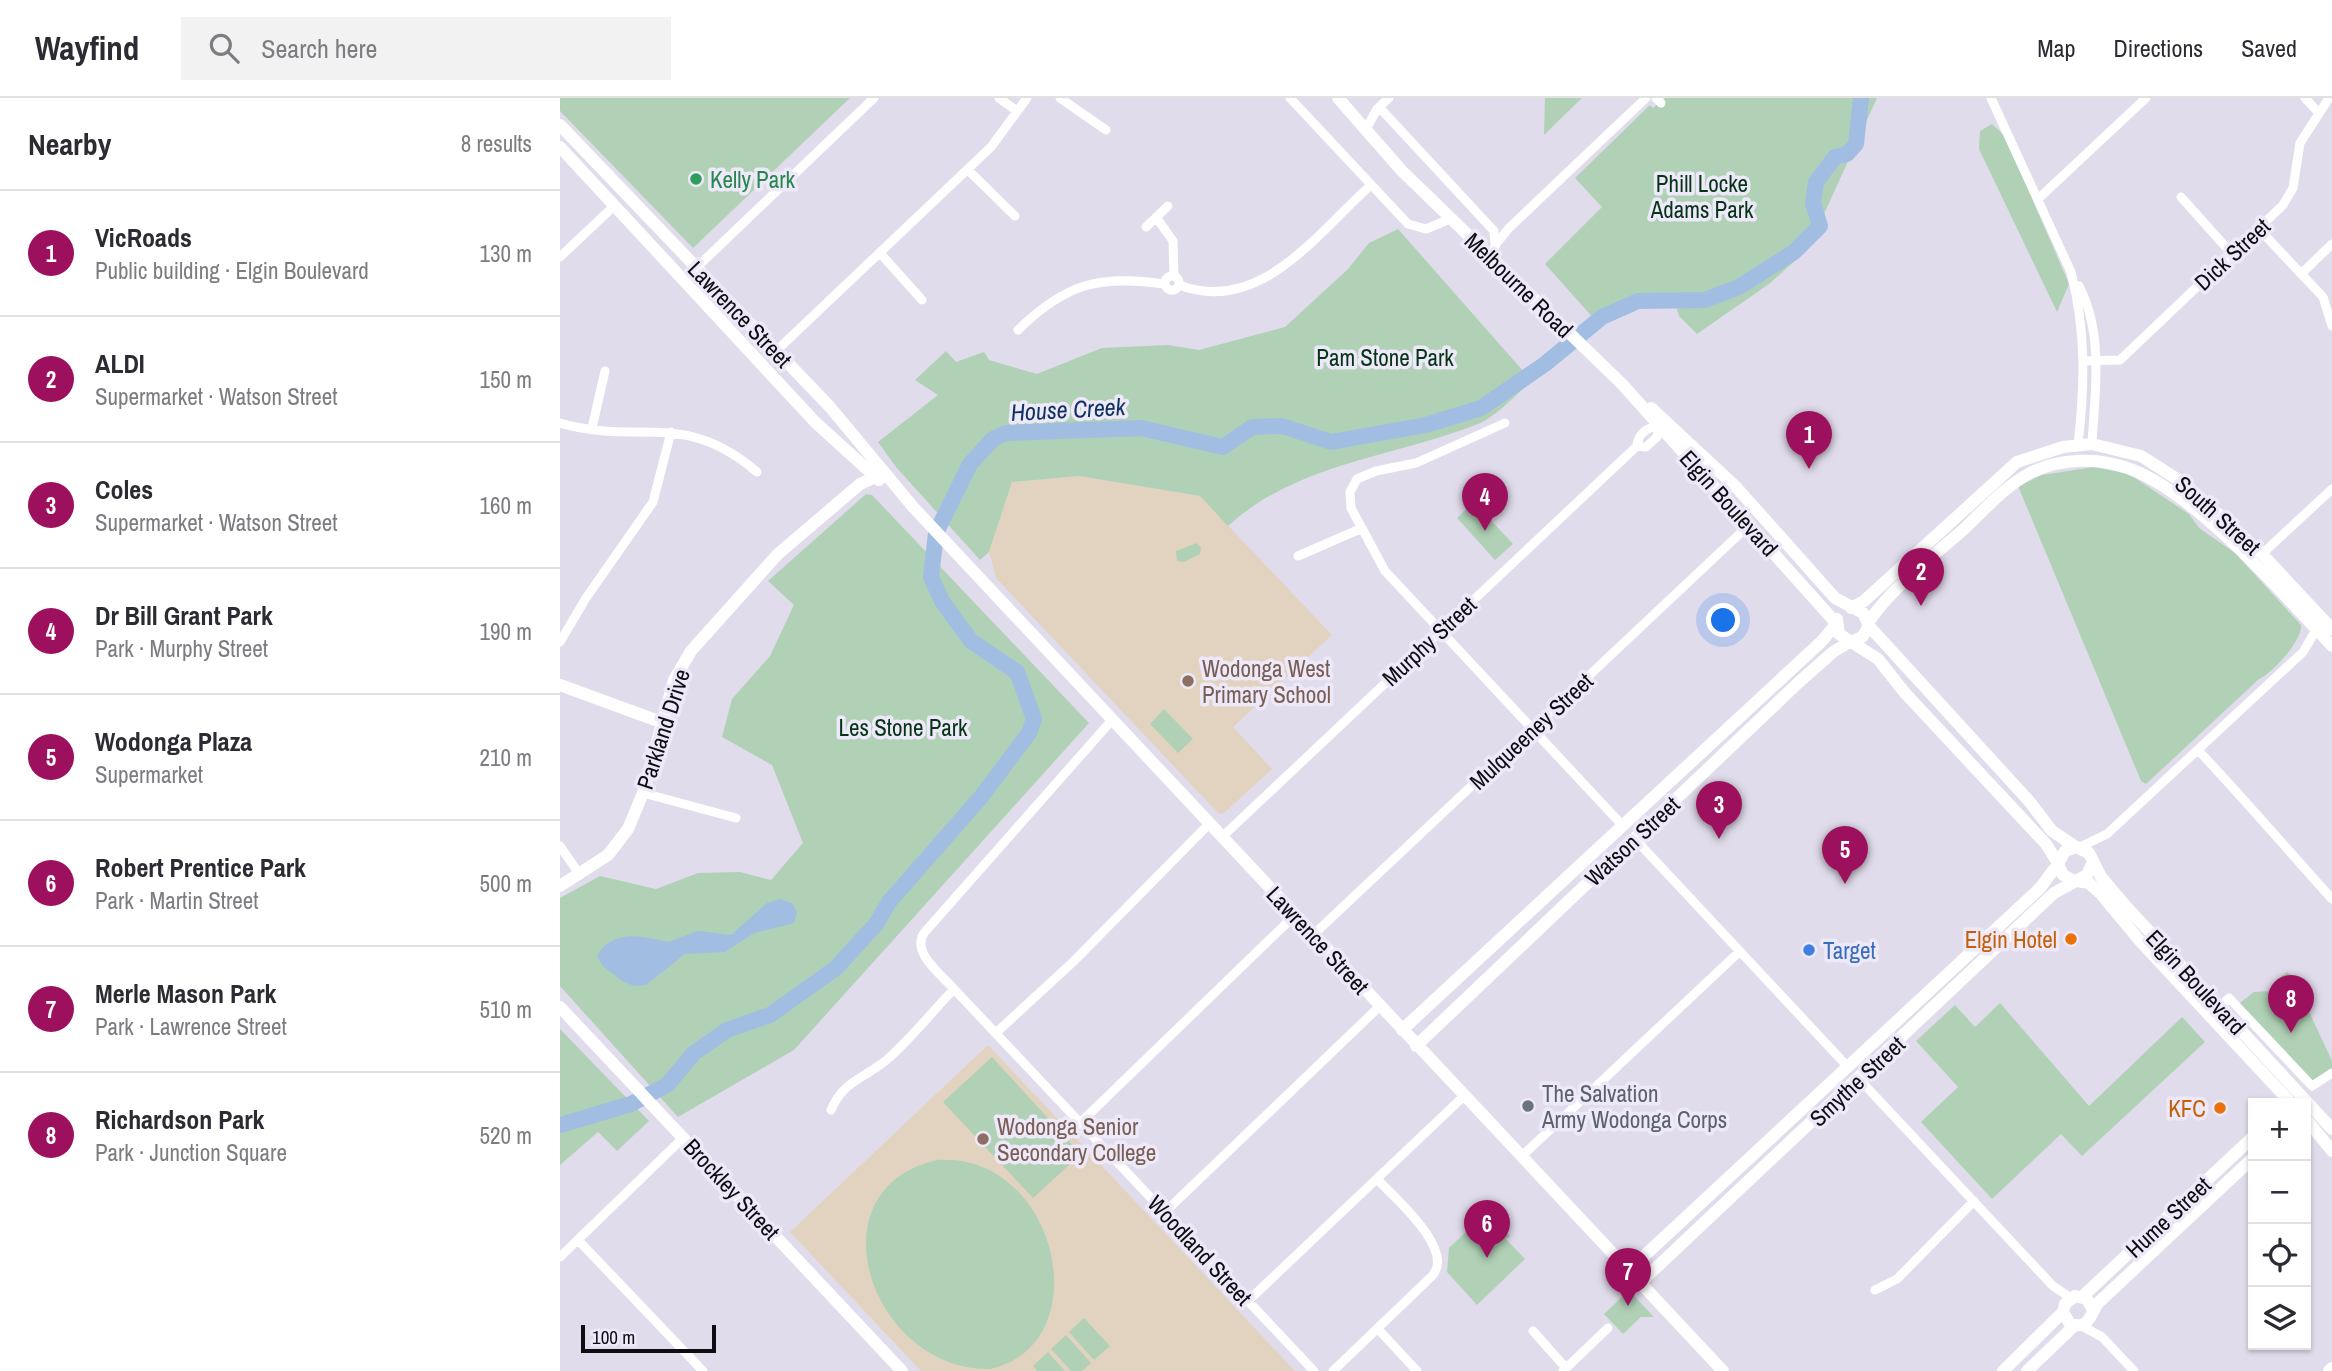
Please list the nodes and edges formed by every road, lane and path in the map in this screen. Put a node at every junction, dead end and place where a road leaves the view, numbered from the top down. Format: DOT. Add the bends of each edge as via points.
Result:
graph roads {
  1 [pos="873,98"];
  2 [pos="999,98"];
  3 [pos="1027,98"];
  4 [pos="1060,98"];
  5 [pos="1290,98"];
  6 [pos="1338,98"];
  7 [pos="1389,98"];
  8 [pos="1646,98"];
  9 [pos="1991,98"];
  10 [pos="2146,98"];
  11 [pos="2305,98"];
  12 [pos="2329,98"];
  13 [pos="1379,107"];
  14 [pos="1017,111"];
  15 [pos="2318,112"];
  16 [pos="1355,119"];
  17 [pos="560,125"];
  18 [pos="1106,130"];
  19 [pos="1366,131"];
  20 [pos="560,147"];
  21 [pos="968,170"];
  22 [pos="1371,185"];
  23 [pos="626,195"];
  24 [pos="2181,197"];
  25 [pos="2038,199"];
  26 [pos="615,205"];
  27 [pos="1168,206"];
  28 [pos="1015,216"];
  29 [pos="1156,217"];
  30 [pos="1450,219"];
  31 [pos="1490,225"];
  32 [pos="1146,227"];
  33 [pos="1509,228"];
  34 [pos="2259,229"];
  35 [pos="2332,244"];
  36 [pos="880,253"];
  37 [pos="1492,254"];
  38 [pos="2232,254"];
  39 [pos="560,257"];
  40 [pos="696,268"];
  41 [pos="2071,272"];
  42 [pos="2301,274"];
  43 [pos="684,279"];
  44 [pos="1177,280"];
  45 [pos="922,300"];
  46 [pos="2332,326"];
  47 [pos="1018,330"];
  48 [pos="1587,351"];
  49 [pos="775,352"];
  50 [pos="2084,360"];
  51 [pos="2096,361"];
  52 [pos="763,363"];
  53 [pos="605,371"];
  54 [pos="560,423"];
  55 [pos="1505,423"];
  56 [pos="1662,423"];
  57 [pos="592,428"];
  58 [pos="671,432"];
  59 [pos="2085,444"];
  60 [pos="1685,445"];
  61 [pos="2084,460"];
  62 [pos="865,468"];
  63 [pos="757,472"];
  64 [pos="877,472"];
  65 [pos="2003,473"];
  66 [pos="860,484"];
  67 [pos="2011,486"];
  68 [pos="1736,487"];
  69 [pos="2332,489"];
  70 [pos="1727,503"];
  71 [pos="1949,521"];
  72 [pos="1748,526"];
  73 [pos="1360,529"];
  74 [pos="1961,531"];
  75 [pos="1298,556"];
  76 [pos="2257,558"];
  77 [pos="1850,608"];
  78 [pos="1836,623"];
  79 [pos="1868,624"];
  80 [pos="1440,630"];
  81 [pos="2316,630"];
  82 [pos="2330,635"];
  83 [pos="1852,641"];
  84 [pos="560,642"];
  85 [pos="2302,652"];
  86 [pos="1787,672"];
  87 [pos="1798,683"];
  88 [pos="560,685"];
  89 [pos="1746,710"];
  90 [pos="1112,720"];
  91 [pos="661,722"];
  92 [pos="1757,722"];
  93 [pos="1532,730"];
  94 [pos="2198,750"];
  95 [pos="643,793"];
  96 [pos="1645,805"];
  97 [pos="1657,817"];
  98 [pos="736,818"];
  99 [pos="1209,824"];
  100 [pos="1623,826"];
  101 [pos="2107,835"];
  102 [pos="1222,837"];
  103 [pos="1634,838"];
  104 [pos="560,846"];
  105 [pos="1598,848"];
  106 [pos="2077,848"];
  107 [pos="1610,861"];
  108 [pos="2093,862"];
  109 [pos="2058,863"];
  110 [pos="580,875"];
  111 [pos="2075,881"];
  112 [pos="560,886"];
  113 [pos="2332,900"];
  114 [pos="1294,916"];
  115 [pos="2004,918"];
  116 [pos="2016,930"];
  117 [pos="1313,935"];
  118 [pos="1739,952"];
  119 [pos="1966,956"];
  120 [pos="1977,967"];
  121 [pos="954,989"];
  122 [pos="1433,1002"];
  123 [pos="1380,1006"];
  124 [pos="560,1007"];
  125 [pos="1447,1017"];
  126 [pos="1402,1030"];
  127 [pos="997,1032"];
  128 [pos="1873,1041"];
  129 [pos="1416,1045"];
  130 [pos="1885,1054"];
  131 [pos="1847,1067"];
  132 [pos="2332,1073"];
  133 [pos="1859,1079"];
  134 [pos="1464,1096"];
  135 [pos="2290,1098"];
  136 [pos="2290,1098"];
  137 [pos="1807,1105"];
  138 [pos="831,1110"];
  139 [pos="2311,1112"];
  140 [pos="1818,1116"];
  141 [pos="1081,1122"];
  142 [pos="2311,1125"];
  143 [pos="2332,1126"];
  144 [pos="684,1137"];
  145 [pos="2248,1142"];
  146 [pos="2332,1151"];
  147 [pos="1521,1157"];
  148 [pos="2250,1161"];
  149 [pos="2227,1163"];
  150 [pos="2237,1173"];
  151 [pos="1377,1179"];
  152 [pos="1974,1201"];
  153 [pos="1165,1212"];
  154 [pos="2170,1215"];
  155 [pos="2180,1226"];
  156 [pos="1674,1228"];
  157 [pos="578,1240"];
  158 [pos="1686,1240"];
  159 [pos="2132,1250"];
  160 [pos="560,1257"];
  161 [pos="2143,1261"];
  162 [pos="1628,1271"];
  163 [pos="1640,1283"];
  164 [pos="1875,1290"];
  165 [pos="1248,1301"];
  166 [pos="2070,1303"];
  167 [pos="2093,1310"];
  168 [pos="2078,1325"];
  169 [pos="1608,1328"];
  170 [pos="1378,1329"];
  171 [pos="1533,1331"];
  172 [pos="2012,1368"];
  173 [pos="1565,1369"];
  174 [pos="703,1371"];
  175 [pos="901,1371"];
  176 [pos="1314,1371"];
  177 [pos="1333,1371"];
  178 [pos="1417,1371"];
  179 [pos="1723,1371"];
  180 [pos="2027,1371"];
  181 [pos="2134,1371"];
  1 -- 40 [label="street"];
  2 -- 14 [label="street"];
  3 -- 14 [label="street"];
  4 -- 18 [label="street"];
  5 -- 22 [label="street, Melbourne Road"];
  6 -- 16 [label="street, Melbourne Road"];
  7 -- 13 [label="street"];
  8 -- 33 [label="street"];
  9 -- 25 [label="street"];
  10 -- 25 [label="street"];
  11 -- 15 [label="street"];
  12 -- 15 [label="street, Dick Street"];
  13 -- 16 [label="street"];
  13 -- 19 [label="street"];
  13 -- 31 [label="street, Melbourne Road"];
  14 -- 21 [label="street"];
  15 -- 34 [label="street, Dick Street" via="2300,143 2291,195"];
  16 -- 19 [label="street, Melbourne Road"];
  17 -- 23 [label="street, Lawrence Street"];
  19 -- 30 [label="street, Melbourne Road"];
  20 -- 26 [label="street, Lawrence Street"];
  21 -- 28 [label="street"];
  21 -- 36 [label="street"];
  22 -- 30 [label="street, Melbourne Road" via="1411,226 1427,228"];
  22 -- 44 [label="street" via="1265,280 1217,293 1196,291"];
  23 -- 26 [label="street"];
  23 -- 40 [label="street, Lawrence Street"];
  24 -- 38 [label="street"];
  25 -- 41 [label="street"];
  26 -- 39 [label="street"];
  26 -- 43 [label="street, Lawrence Street"];
  27 -- 29 [label="street"];
  29 -- 32 [label="street"];
  29 -- 44 [label="street" via="1173,241"];
  30 -- 37 [label="street, Melbourne Road"];
  31 -- 33 [label="street"];
  31 -- 37 [label="street, Melbourne Road" via="1496,234"];
  33 -- 37 [label="street"];
  34 -- 38 [label="street, Dick Street"];
  34 -- 42 [label="street"];
  35 -- 42 [label="street"];
  36 -- 45 [label="street"];
  36 -- 49 [label="street"];
  37 -- 48 [label="street, Melbourne Road"];
  38 -- 51 [label="street, Dick Street" via="2120,360"];
  40 -- 43 [label="street"];
  40 -- 49 [label="street, Lawrence Street"];
  41 -- 50 [label="street" via="2083,328"];
  41 -- 51 [label="street" via="2088,308"];
  42 -- 46 [label="street" via="2326,303"];
  43 -- 52 [label="street, Lawrence Street"];
  44 -- 47 [label="street" via="1170,290 1164,284 1130,279 1089,282 1058,296"];
  48 -- 56 [label="street, Elgin Boulevard"];
  49 -- 52 [label="street"];
  49 -- 64 [label="street, Lawrence Street" via="830,407"];
  50 -- 51 [label="street, Dick Street"];
  50 -- 59 [label="street"];
  51 -- 59 [label="street"];
  52 -- 62 [label="street, Lawrence Street" via="815,422"];
  53 -- 57 [label="street"];
  54 -- 57 [label="street"];
  55 -- 73 [label="street" via="1416,463 1357,479 1350,492"];
  56 -- 60 [label="street, Elgin Boulevard"];
  56 -- 80 [label="street, Murphy Street" via="1649,427 1637,446"];
  57 -- 58 [label="street"];
  58 -- 63 [label="street" via="717,443"];
  58 -- 84 [label="street" via="653,502"];
  59 -- 61 [label="street"];
  59 -- 65 [label="street" via="2026,458"];
  59 -- 76 [label="street, South Street" via="2157,463 2185,484"];
  60 -- 68 [label="street, Elgin Boulevard"];
  60 -- 70 [label="street, Elgin Boulevard"];
  61 -- 67 [label="street" via="2041,469"];
  61 -- 76 [label="street, South Street" via="2116,464 2145,475"];
  62 -- 64 [label="street, Lawrence Street"];
  62 -- 66 [label="street"];
  64 -- 66 [label="street, Parkland Drive"];
  64 -- 90 [label="street, Lawrence Street"];
  65 -- 67 [label="street"];
  65 -- 71 [label="street"];
  66 -- 91 [label="street, Parkland Drive" via="778,554 708,629 680,666"];
  67 -- 74 [label="street"];
  68 -- 70 [label="street"];
  68 -- 77 [label="street, Elgin Boulevard" via="1830,594"];
  69 -- 76 [label="street"];
  70 -- 72 [label="street, Elgin Boulevard"];
  71 -- 74 [label="street"];
  71 -- 77 [label="street" via="1864,601"];
  72 -- 78 [label="street, Elgin Boulevard"];
  72 -- 93 [label="street, Mulqueeney Street"];
  73 -- 75 [label="street"];
  73 -- 80 [label="street" via="1385,571"];
  74 -- 79 [label="street" via="1883,604"];
  76 -- 81 [label="street, South Street"];
  76 -- 82 [label="street, South Street"];
  77 -- 78 [label="street" via="1840,612"];
  77 -- 79 [label="street" via="1863,613"];
  78 -- 83 [label="street" via="1840,635"];
  78 -- 86 [label="street, Watson Street"];
  79 -- 83 [label="street" via="1864,635"];
  79 -- 106 [label="street" via="2052,831"];
  80 -- 93 [label="street"];
  80 -- 102 [label="street, Murphy Street"];
  81 -- 82 [label="street"];
  81 -- 85 [label="street"];
  82 -- 85 [label="street"];
  83 -- 87 [label="street, Watson Street"];
  83 -- 109 [label="street" via="1881,662"];
  85 -- 94 [label="street"];
  86 -- 87 [label="street"];
  86 -- 89 [label="street, Watson Street"];
  87 -- 92 [label="street, Watson Street"];
  88 -- 91 [label="street"];
  89 -- 92 [label="street"];
  89 -- 96 [label="street, Watson Street"];
  90 -- 99 [label="street, Lawrence Street"];
  90 -- 121 [label="street, Woodland Street" via="924,933 919,943 924,956"];
  91 -- 95 [label="street, Parkland Drive"];
  92 -- 97 [label="street, Watson Street"];
  93 -- 100 [label="street"];
  93 -- 117 [label="street, Mulqueeney Street"];
  94 -- 101 [label="street"];
  94 -- 113 [label="street"];
  95 -- 98 [label="street"];
  95 -- 110 [label="street, Parkland Drive" via="619,844"];
  96 -- 97 [label="street"];
  96 -- 100 [label="street, Watson Street"];
  97 -- 103 [label="street, Watson Street"];
  99 -- 102 [label="street, Lawrence Street"];
  99 -- 127 [label="street"];
  100 -- 103 [label="street"];
  100 -- 105 [label="street, Watson Street"];
  101 -- 106 [label="street"];
  101 -- 108 [label="street"];
  102 -- 114 [label="street, Lawrence Street"];
  103 -- 107 [label="street, Watson Street"];
  103 -- 118 [label="street"];
  104 -- 110 [label="street"];
  105 -- 107 [label="street"];
  105 -- 122 [label="street, Watson Street"];
  106 -- 108 [label="street" via="2089,853"];
  106 -- 109 [label="street" via="2065,851"];
  107 -- 125 [label="street, Watson Street"];
  108 -- 111 [label="street" via="2087,876"];
  108 -- 135 [label="street, Elgin Boulevard" via="2126,907"];
  109 -- 111 [label="street" via="2063,875"];
  109 -- 115 [label="street, Smythe Street" via="2044,884"];
  110 -- 112 [label="street, Parkland Drive"];
  111 -- 116 [label="street, Smythe Street" via="2059,889"];
  111 -- 136 [label="street, Elgin Boulevard" via="2089,883 2100,893 2123,923"];
  114 -- 117 [label="street, Lawrence Street"];
  114 -- 141 [label="street"];
  115 -- 116 [label="street"];
  115 -- 119 [label="street, Smythe Street"];
  116 -- 120 [label="street, Smythe Street"];
  117 -- 123 [label="street, Lawrence Street"];
  118 -- 131 [label="street"];
  118 -- 147 [label="street"];
  119 -- 120 [label="street"];
  119 -- 128 [label="street, Smythe Street"];
  120 -- 130 [label="street, Smythe Street"];
  121 -- 127 [label="street, Woodland Street"];
  121 -- 138 [label="street" via="892,1055 841,1090"];
  122 -- 125 [label="street"];
  122 -- 126 [label="street, Watson Street"];
  123 -- 126 [label="street, Lawrence Street"];
  123 -- 153 [label="street"];
  124 -- 144 [label="street, Brockley Street"];
  125 -- 129 [label="street, Watson Street"];
  126 -- 129 [label="street, Lawrence Street"];
  127 -- 141 [label="street, Woodland Street"];
  128 -- 130 [label="street"];
  128 -- 131 [label="street, Smythe Street"];
  129 -- 134 [label="street, Lawrence Street"];
  130 -- 133 [label="street, Smythe Street"];
  131 -- 133 [label="street"];
  131 -- 137 [label="street, Smythe Street"];
  132 -- 143 [label="street" via="2312,1086 2229,998 2222,1005"];
  133 -- 140 [label="street, Smythe Street"];
  133 -- 152 [label="street"];
  134 -- 147 [label="street, Lawrence Street"];
  134 -- 151 [label="street"];
  137 -- 140 [label="street"];
  137 -- 156 [label="street, Smythe Street"];
  139 -- 143 [label="street, Elgin Boulevard"];
  140 -- 158 [label="street, Smythe Street"];
  141 -- 153 [label="street, Woodland Street"];
  142 -- 146 [label="street"];
  144 -- 157 [label="street"];
  144 -- 175 [label="street, Brockley Street"];
  145 -- 149 [label="street, Hume Street"];
  147 -- 162 [label="street, Lawrence Street"];
  148 -- 150 [label="street, Hume Street"];
  149 -- 150 [label="street"];
  149 -- 154 [label="street, Hume Street"];
  150 -- 155 [label="street, Hume Street"];
  151 -- 165 [label="street"];
  151 -- 170 [label="street" via="1435,1245 1440,1264"];
  152 -- 164 [label="street" via="1897,1279"];
  152 -- 166 [label="street"];
  153 -- 165 [label="street, Woodland Street"];
  154 -- 155 [label="street"];
  154 -- 159 [label="street, Hume Street"];
  155 -- 161 [label="street, Hume Street"];
  156 -- 158 [label="street"];
  156 -- 162 [label="street, Smythe Street"];
  157 -- 160 [label="street"];
  157 -- 174 [label="street"];
  158 -- 163 [label="street, Smythe Street"];
  159 -- 161 [label="street"];
  159 -- 166 [label="street, Hume Street"];
  161 -- 167 [label="street, Hume Street"];
  162 -- 163 [label="street, Lawrence Street"];
  163 -- 179 [label="street, Lawrence Street"];
  165 -- 176 [label="street, Woodland Street"];
  166 -- 167 [label="street" via="2090,1302"];
  166 -- 168 [label="street" via="2067,1320"];
  166 -- 172 [label="street, Hume Street"];
  167 -- 168 [label="street" via="2088,1322"];
  168 -- 180 [label="street"];
  168 -- 181 [label="street" via="2102,1337"];
  169 -- 173 [label="street"];
  170 -- 177 [label="street"];
  170 -- 178 [label="street"];
  171 -- 173 [label="street"];
}
